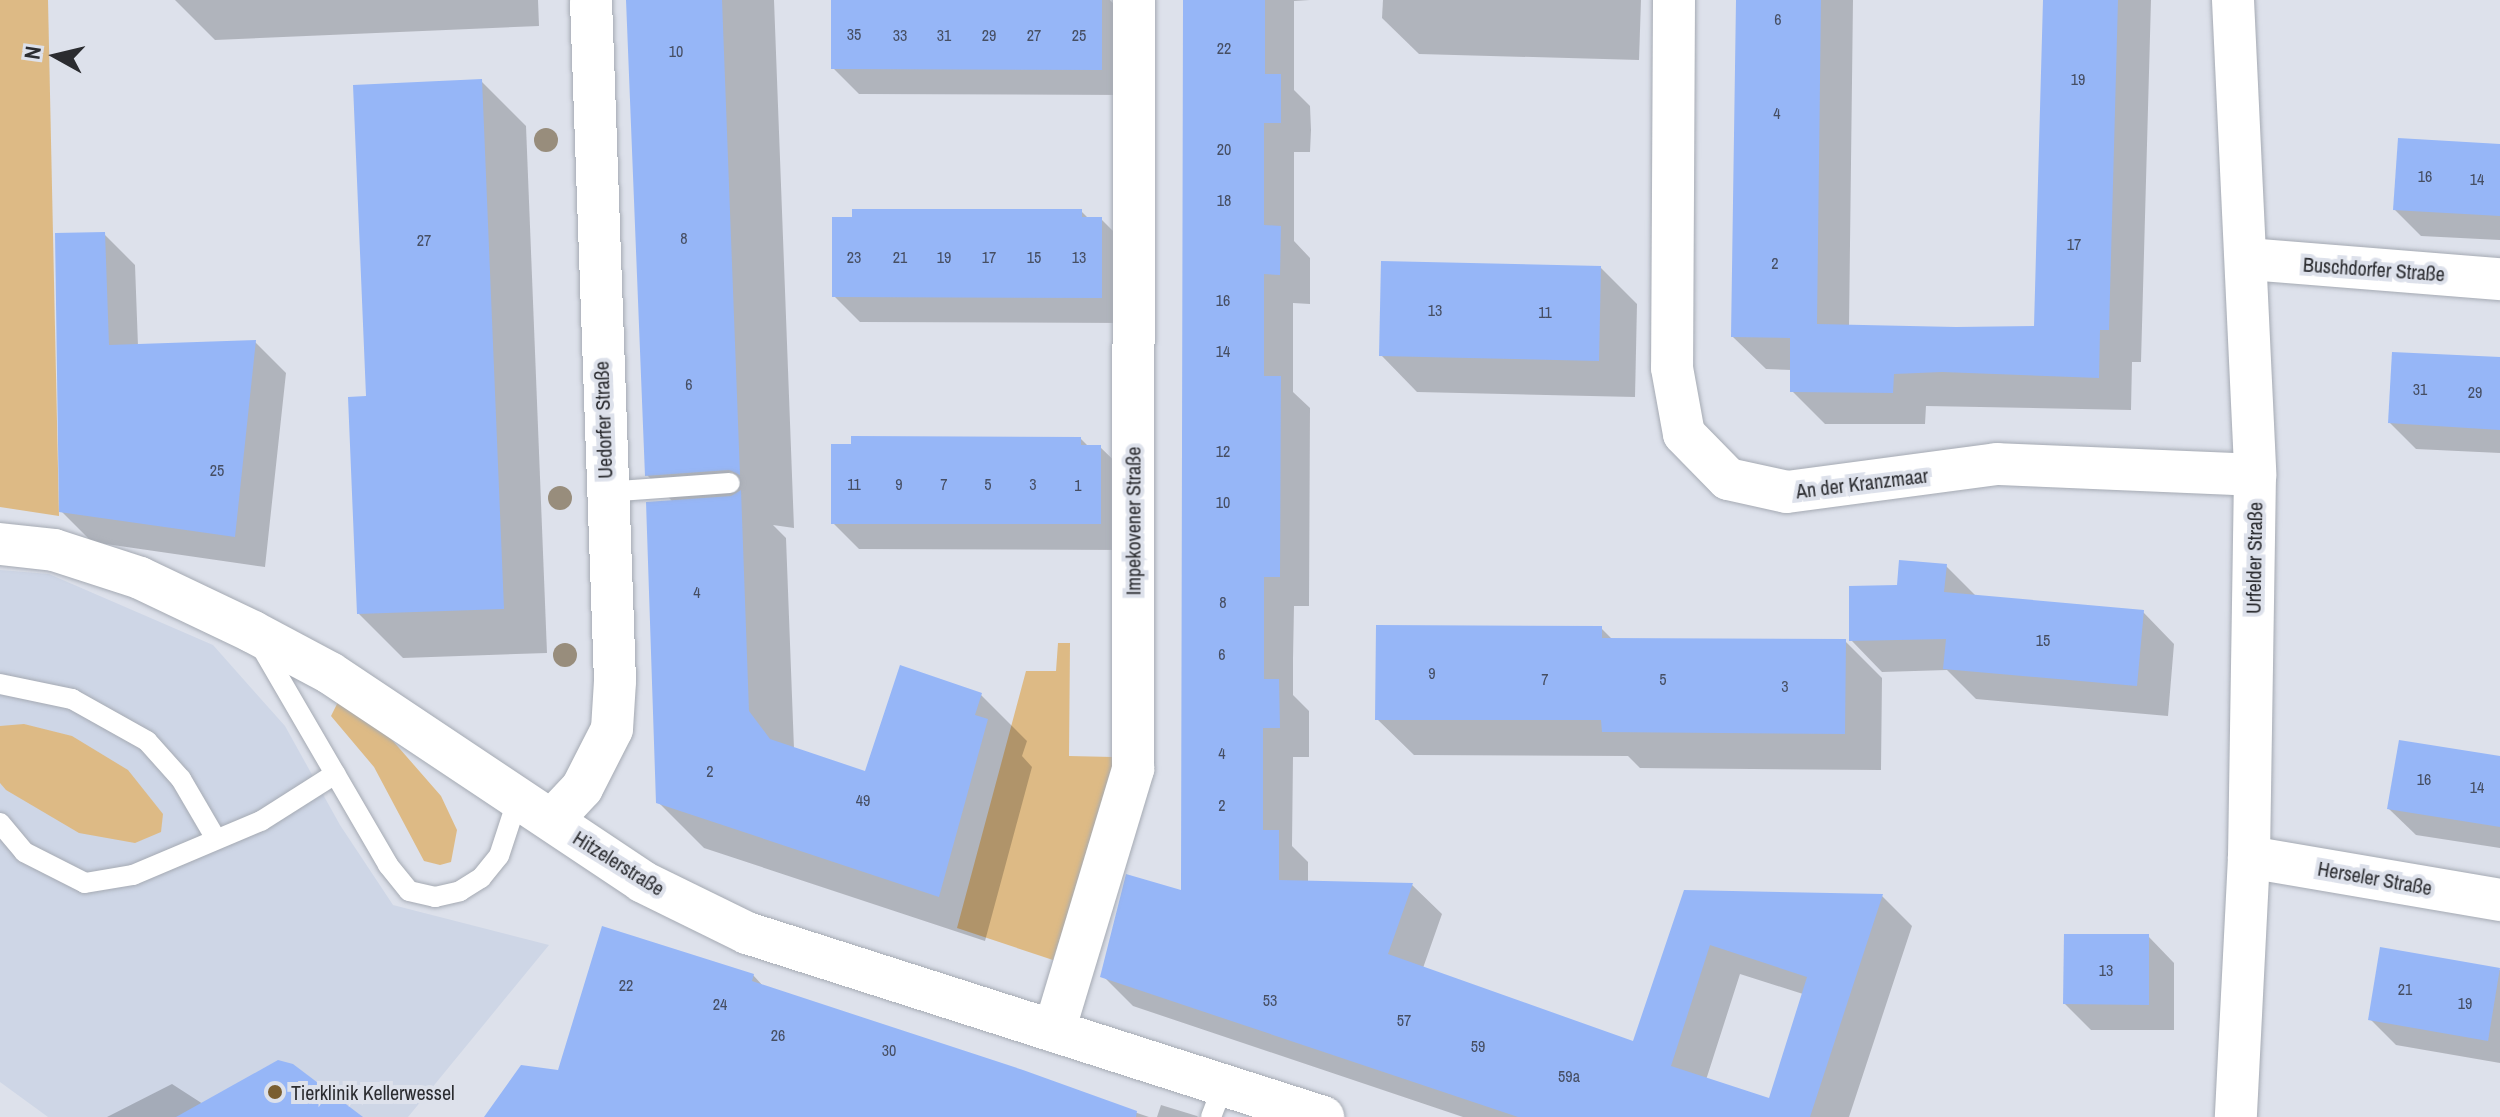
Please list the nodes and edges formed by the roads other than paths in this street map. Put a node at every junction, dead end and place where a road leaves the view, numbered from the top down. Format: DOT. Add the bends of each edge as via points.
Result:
graph roads {
  1 [pos="591,0"];
  2 [pos="1134,0"];
  3 [pos="1674,0"];
  4 [pos="2233,0"];
  5 [pos="2249,259"];
  6 [pos="2500,279"];
  7 [pos="2255,475"];
  8 [pos="730,483"];
  9 [pos="605,492"];
  10 [pos="0,544"];
  11 [pos="253,632"];
  12 [pos="0,684"];
  13 [pos="335,774"];
  14 [pos="535,809"];
  15 [pos="0,823"];
  16 [pos="216,839"];
  17 [pos="2249,857"];
  18 [pos="2500,900"];
  19 [pos="1054,1031"];
  20 [pos="1217,1101"];
  21 [pos="1323,1117"];
  22 [pos="2236,1117"];
  1 -- 9 [label="street, Uedorfer Straße"];
  2 -- 19 [label="street, Impekovener Straße" via="1133,769"];
  3 -- 7 [label="street, An der Kranzmaar" via="1672,368 1684,434 1728,479 1787,492 1997,464"];
  4 -- 5 [label="street, Urfelder Straße"];
  5 -- 6 [label="street, Buschdorfer Straße"];
  5 -- 7 [label="street, Urfelder Straße"];
  7 -- 17 [label="street, Urfelder Straße"];
  8 -- 9 [label="lane"];
  9 -- 14 [label="street, Uedorfer Straße" via="615,681 612,729 582,788"];
  10 -- 11 [label="street, Hitzelerstraße" via="54,550 140,578"];
  11 -- 13 [label="lane"];
  11 -- 14 [label="street, Hitzelerstraße" via="330,673 419,737"];
  12 -- 16 [label="lane" via="72,699 147,741 181,779"];
  13 -- 14 [label="lane" via="409,891 435,897 481,878"];
  13 -- 16 [label="lane" via="261,821"];
  14 -- 19 [label="street, Hitzelerstraße" via="643,882 747,933"];
  15 -- 16 [label="lane" via="24,852 85,883 133,875"];
  17 -- 18 [label="street, Herseler Straße"];
  17 -- 22 [label="street, Urfelder Straße"];
  19 -- 20 [label="street, Hitzelerstraße"];
  20 -- 21 [label="street, Hitzelerstraße"];
}
